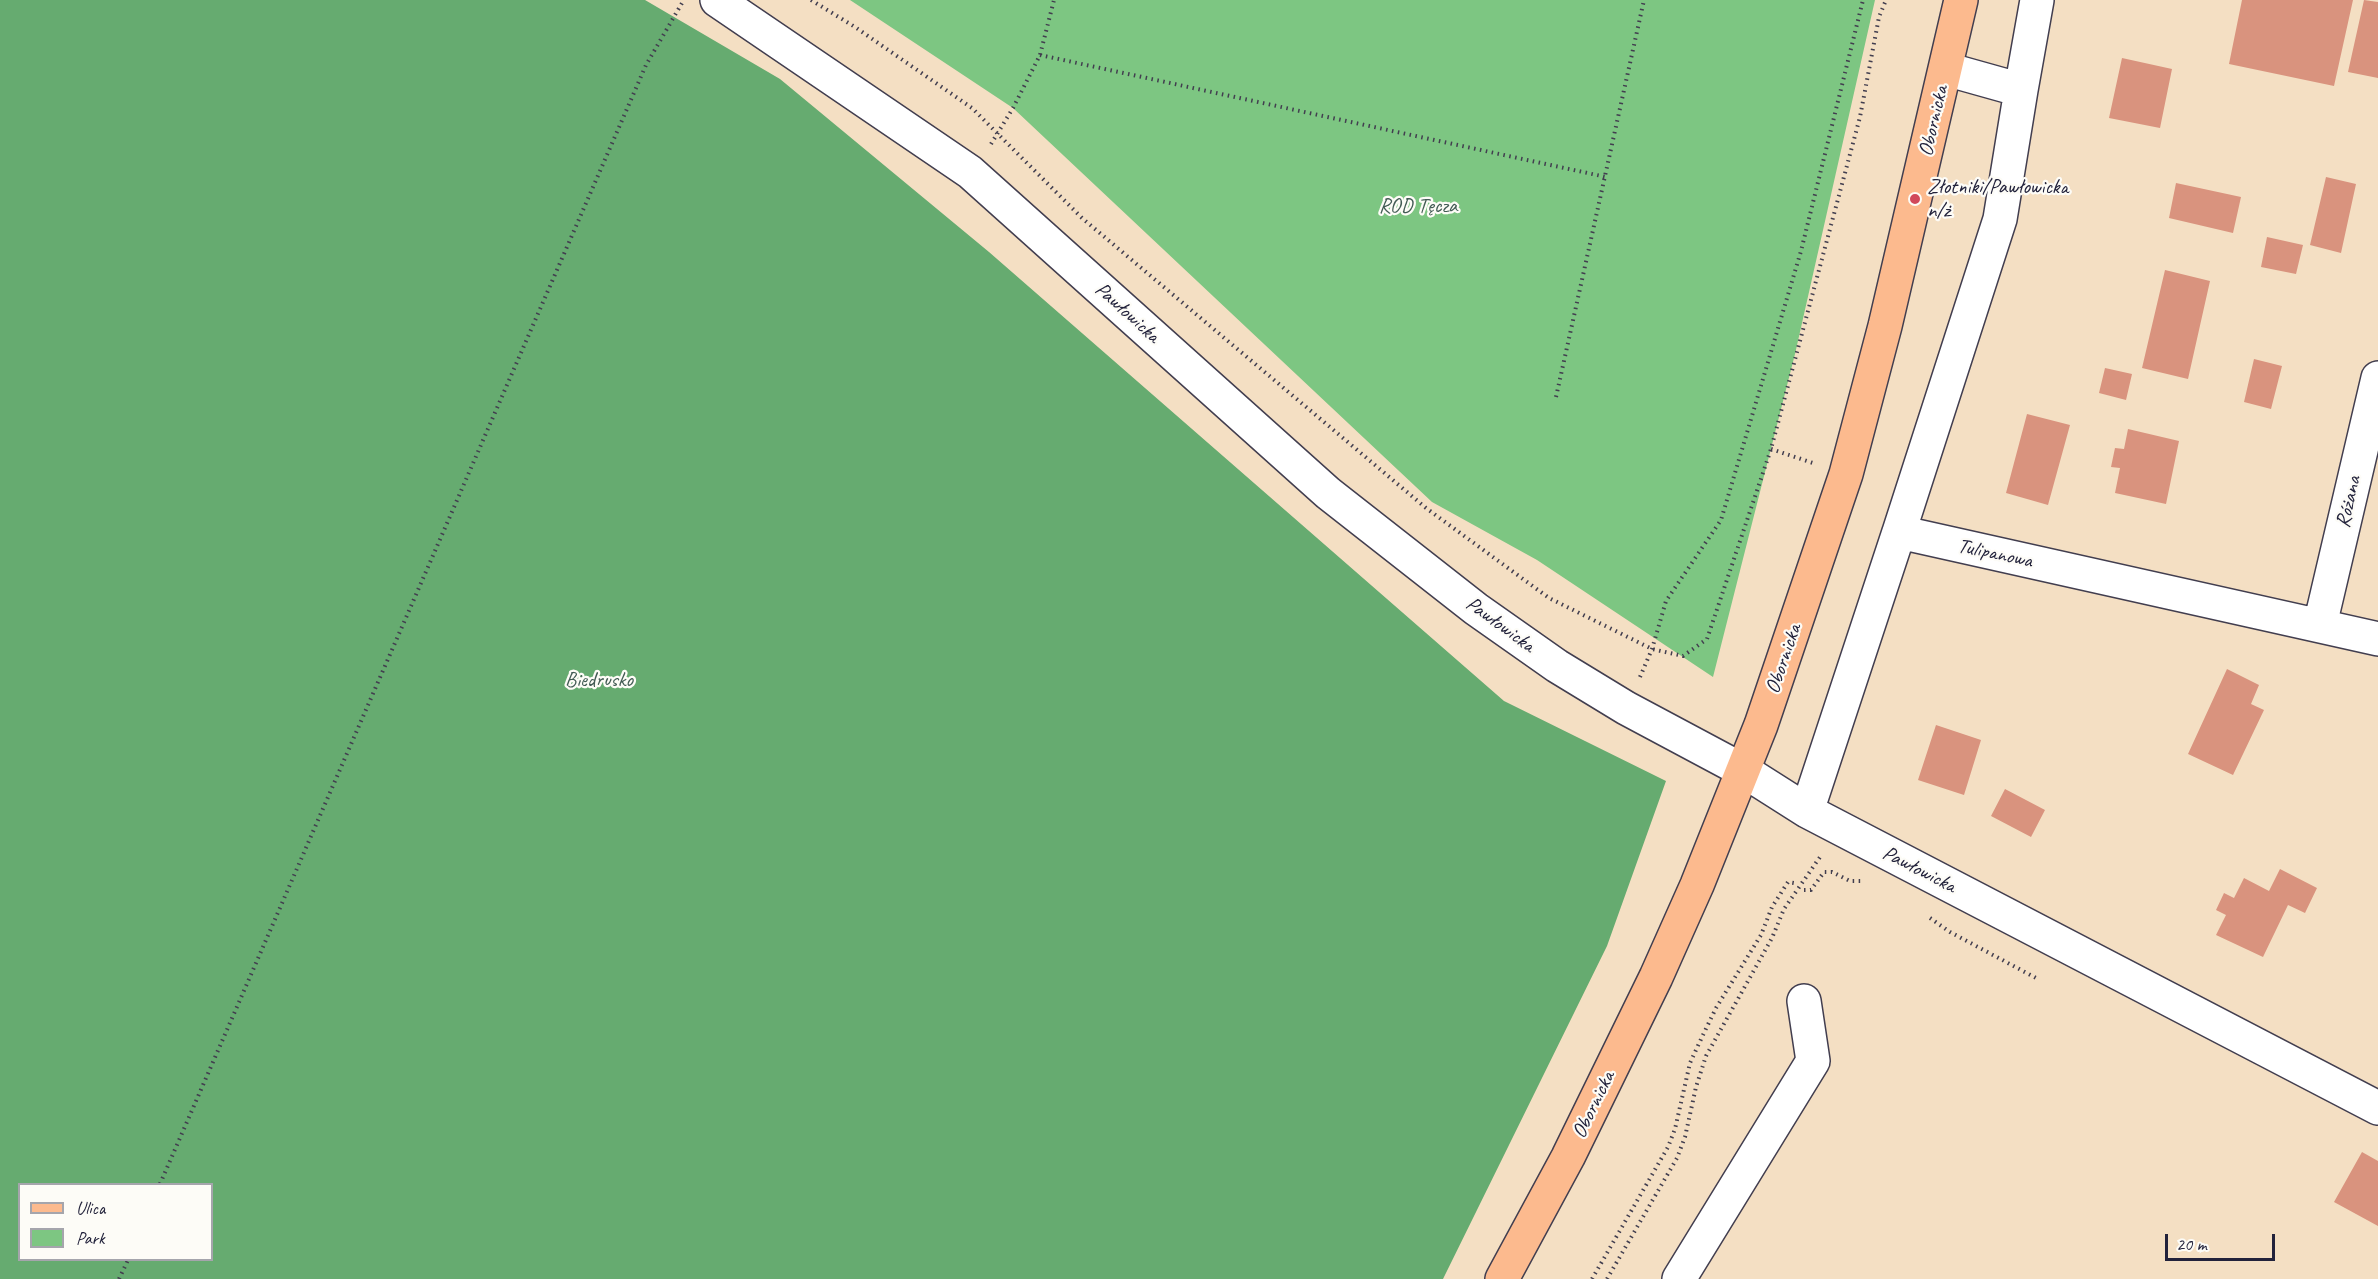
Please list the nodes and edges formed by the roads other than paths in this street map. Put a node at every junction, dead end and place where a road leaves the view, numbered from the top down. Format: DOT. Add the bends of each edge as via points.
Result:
graph roads {
  1 [pos="717,0"];
  2 [pos="1961,0"];
  3 [pos="2037,0"];
  4 [pos="1946,69"];
  5 [pos="2021,90"];
  6 [pos="2378,378"];
  7 [pos="1899,532"];
  8 [pos="2320,625"];
  9 [pos="2378,639"];
  10 [pos="1744,771"];
  11 [pos="1806,811"];
  12 [pos="1803,1001"];
  13 [pos="2378,1108"];
  14 [pos="1502,1279"];
  15 [pos="1679,1279"];
  1 -- 10 [label="street, Pawłowicka" via="970,172 1328,492 1476,609 1626,708"];
  2 -- 4 [label="main road, Obornicka"];
  3 -- 5 [label="street"];
  4 -- 5 [label="street"];
  4 -- 10 [label="main road, Obornicka" via="1846,474"];
  5 -- 7 [label="street" via="2000,219"];
  6 -- 8 [label="street, Różana"];
  7 -- 8 [label="street, Tulipanowa"];
  7 -- 11 [label="street"];
  8 -- 9 [label="street, Tulipanowa"];
  10 -- 11 [label="street, Pawłowicka"];
  10 -- 14 [label="main road, Obornicka" via="1656,977 1568,1157"];
  11 -- 13 [label="street, Pawłowicka"];
  12 -- 15 [label="street" via="1813,1061"];
}
